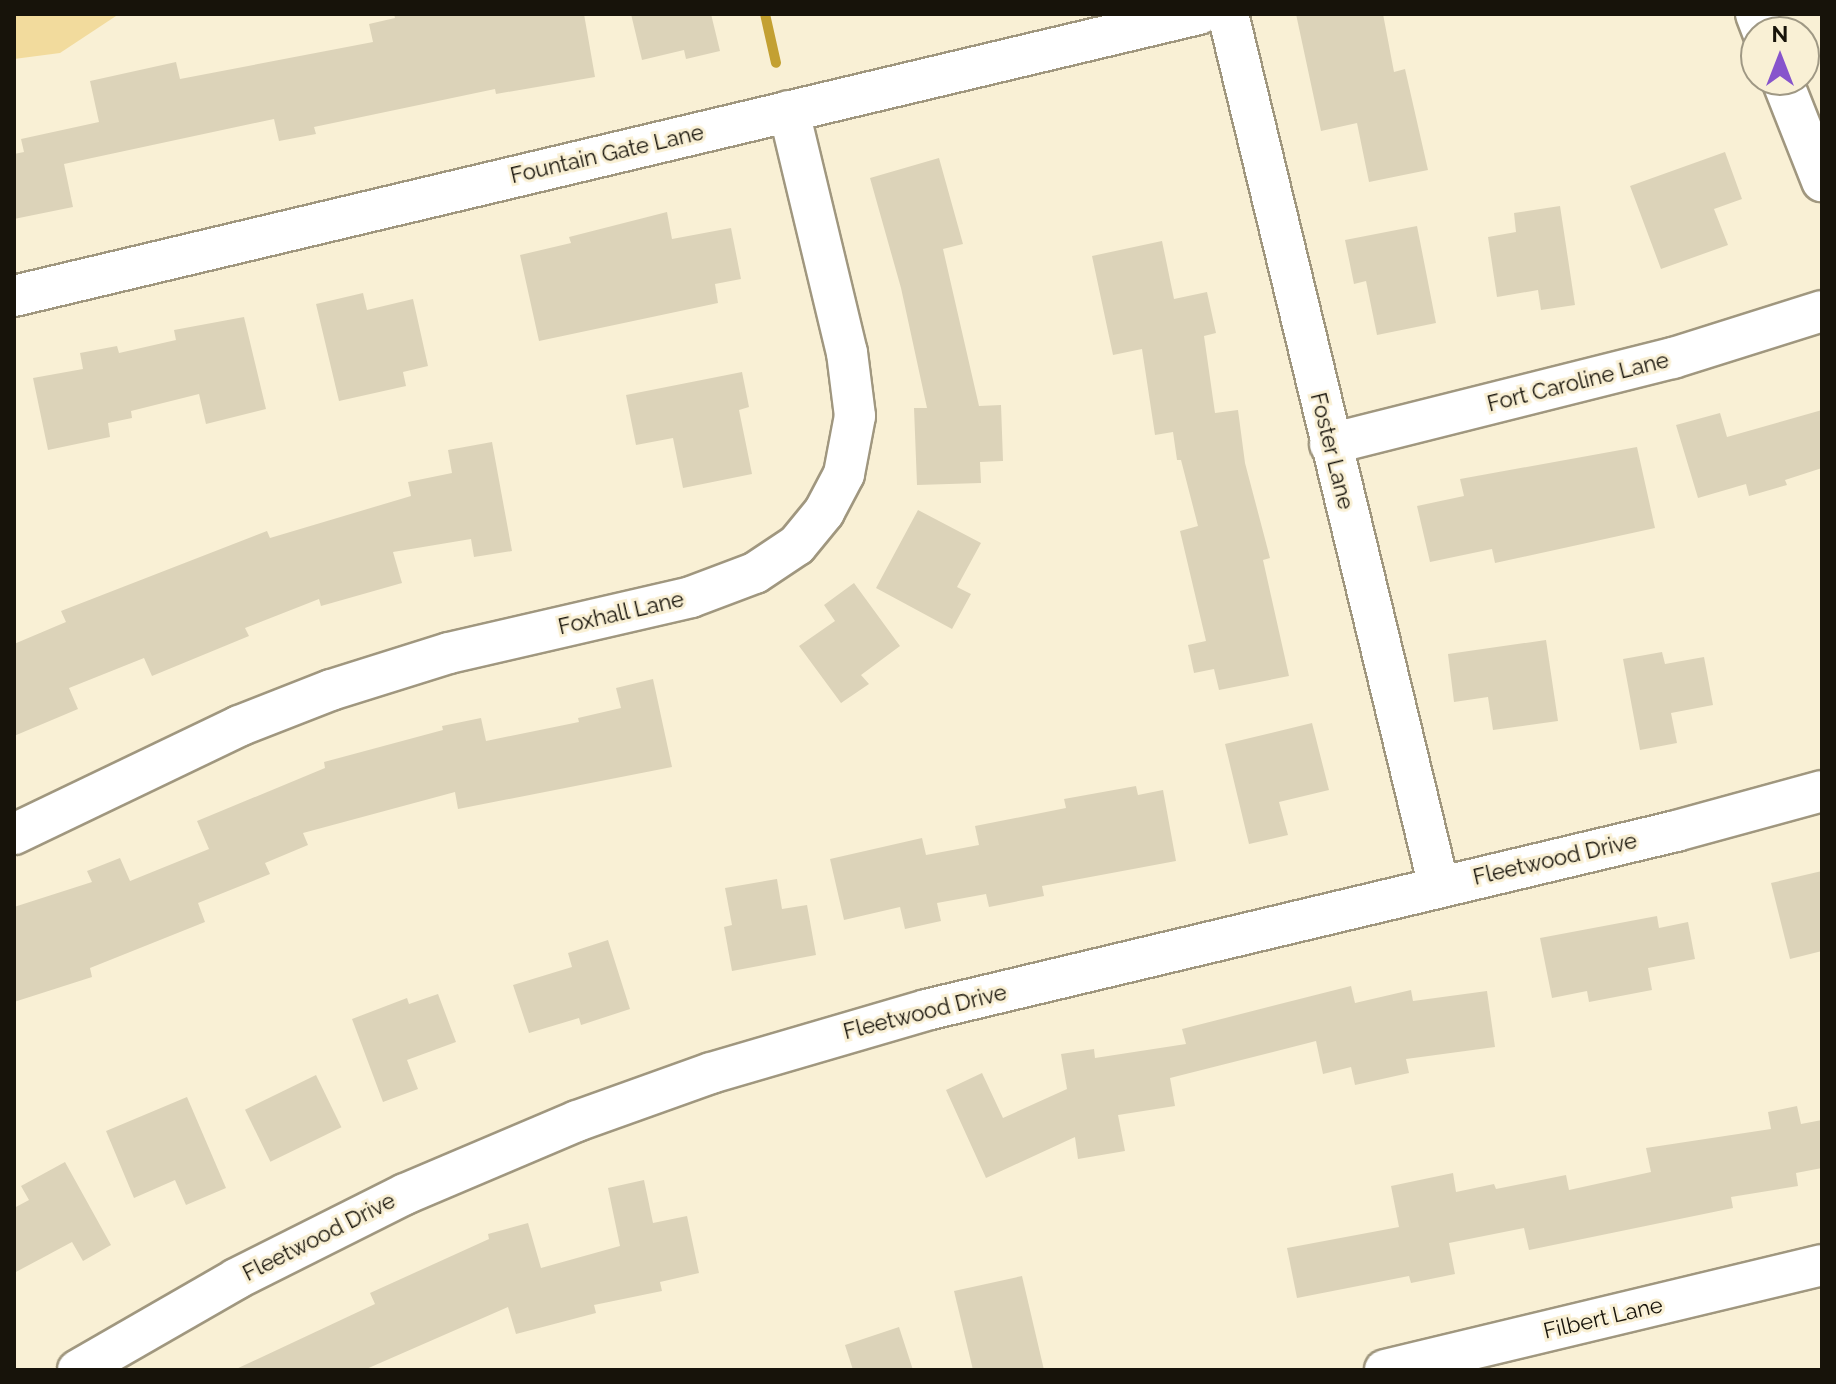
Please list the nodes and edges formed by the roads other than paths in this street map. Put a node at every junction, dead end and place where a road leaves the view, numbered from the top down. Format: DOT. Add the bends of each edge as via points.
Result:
graph roads {
  1 [pos="1199,14"];
  2 [pos="1228,14"];
  3 [pos="1788,96"];
  4 [pos="789,111"];
  5 [pos="1822,181"];
  6 [pos="14,296"];
  7 [pos="1822,311"];
  8 [pos="1330,444"];
  9 [pos="1822,791"];
  10 [pos="14,834"];
  11 [pos="1439,887"];
  12 [pos="1822,1265"];
  13 [pos="78,1370"];
  14 [pos="1385,1370"];
  1 -- 4 [label="street, Fountain Gate Lane"];
  2 -- 8 [label="street, Foster Lane"];
  3 -- 5 [label="street"];
  4 -- 6 [label="street, Fountain Gate Lane"];
  4 -- 10 [label="street, Foxhall Lane" via="847,353 855,416 844,474 824,512 797,545 755,573 691,597 449,653 331,690 202,743"];
  7 -- 8 [label="street, Fort Caroline Lane" via="1673,358"];
  8 -- 11 [label="street, Foster Lane"];
  9 -- 11 [label="street, Fleetwood Drive"];
  11 -- 13 [label="street, Fleetwood Drive" via="849,1030 644,1096 405,1194 236,1279"];
  12 -- 14 [label="street, Filbert Lane"];
}
